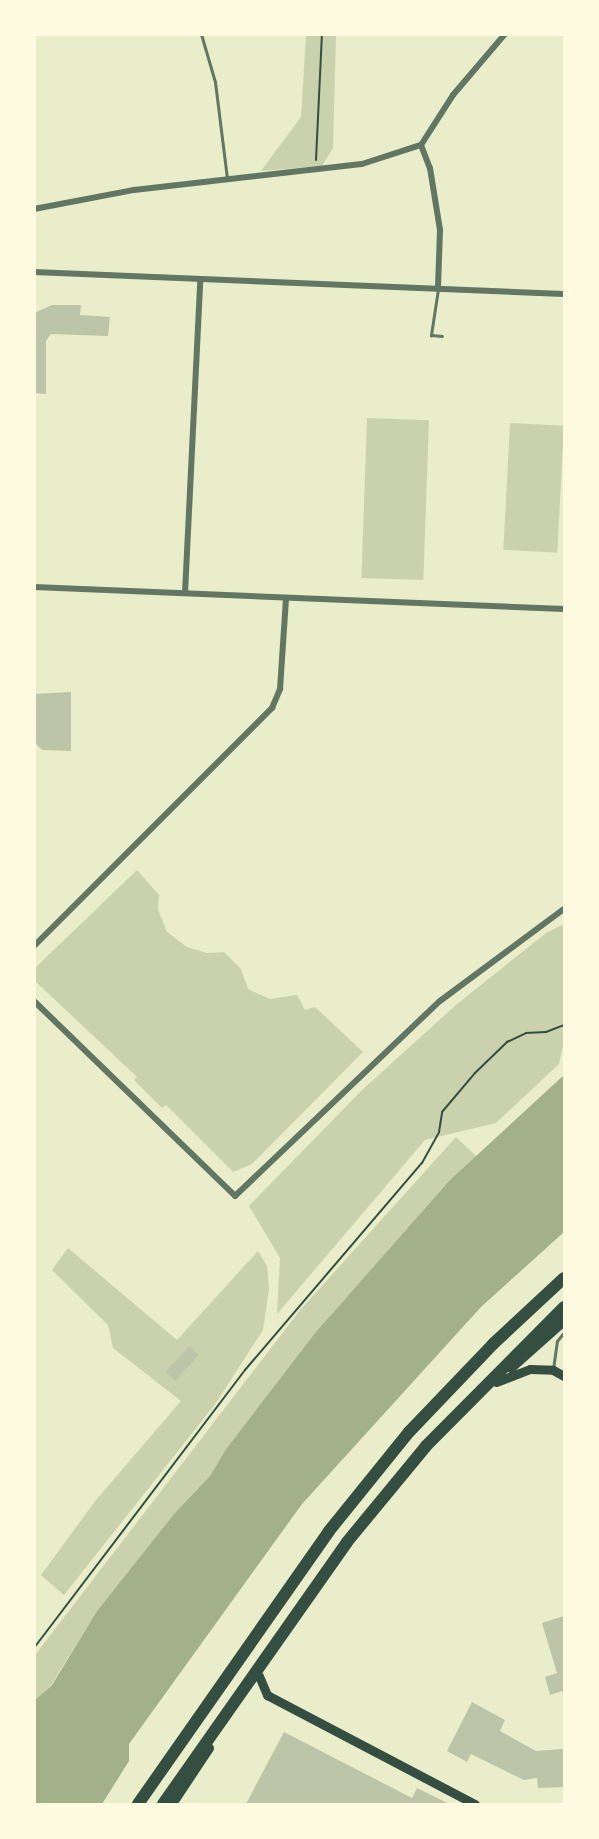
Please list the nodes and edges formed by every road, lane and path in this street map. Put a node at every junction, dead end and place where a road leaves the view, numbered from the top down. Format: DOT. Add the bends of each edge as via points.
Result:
graph roads {
  1 [pos="201,34"];
  2 [pos="322,34"];
  3 [pos="506,34"];
  4 [pos="422,145"];
  5 [pos="318,170"];
  6 [pos="227,178"];
  7 [pos="34,208"];
  8 [pos="34,272"];
  9 [pos="46,273"];
  10 [pos="34,279"];
  11 [pos="200,281"];
  12 [pos="438,288"];
  13 [pos="564,294"];
  14 [pos="442,336"];
  15 [pos="34,587"];
  16 [pos="185,593"];
  17 [pos="286,598"];
  18 [pos="564,609"];
  19 [pos="564,909"];
  20 [pos="34,946"];
  21 [pos="34,1001"];
  22 [pos="564,1025"];
  23 [pos="564,1278"];
  24 [pos="564,1307"];
  25 [pos="564,1321"];
  26 [pos="564,1332"];
  27 [pos="553,1370"];
  28 [pos="564,1376"];
  29 [pos="496,1382"];
  30 [pos="34,1648"];
  31 [pos="259,1676"];
  32 [pos="138,1804"];
  33 [pos="163,1804"];
  34 [pos="172,1804"];
  35 [pos="475,1804"];
  1 -- 6 [label="lane" via="215,82"];
  2 -- 5 [label="path" via="315,147"];
  3 -- 4 [label="street" via="453,95"];
  4 -- 5 [label="street" via="362,164"];
  4 -- 12 [label="street" via="430,168 440,230"];
  5 -- 6 [label="street"];
  6 -- 7 [label="street"];
  8 -- 9 [label="street"];
  9 -- 10 [label="street"];
  9 -- 11 [label="street"];
  11 -- 12 [label="street"];
  11 -- 16 [label="street"];
  12 -- 13 [label="street"];
  12 -- 14 [label="lane" via="431,335"];
  15 -- 16 [label="street"];
  16 -- 17 [label="street"];
  17 -- 18 [label="street"];
  17 -- 20 [label="street" via="280,690 272,708"];
  19 -- 21 [label="street" via="440,1001 235,1196"];
  22 -- 30 [label="path" via="546,1032 526,1033 507,1042 475,1073 442,1112 439,1132 422,1162 245,1370"];
  23 -- 32 [label="highway" via="492,1344 409,1432 329,1531"];
  24 -- 33 [label="highway" via="426,1446 347,1542"];
  25 -- 29 [label="main road"];
  26 -- 27 [label="lane" via="557,1341"];
  27 -- 28 [label="main road"];
  27 -- 29 [label="main road" via="530,1369"];
  29 -- 31 [label="main road" via="425,1455 367,1524"];
  31 -- 34 [label="main road"];
  31 -- 35 [label="main road" via="267,1695"];
}
